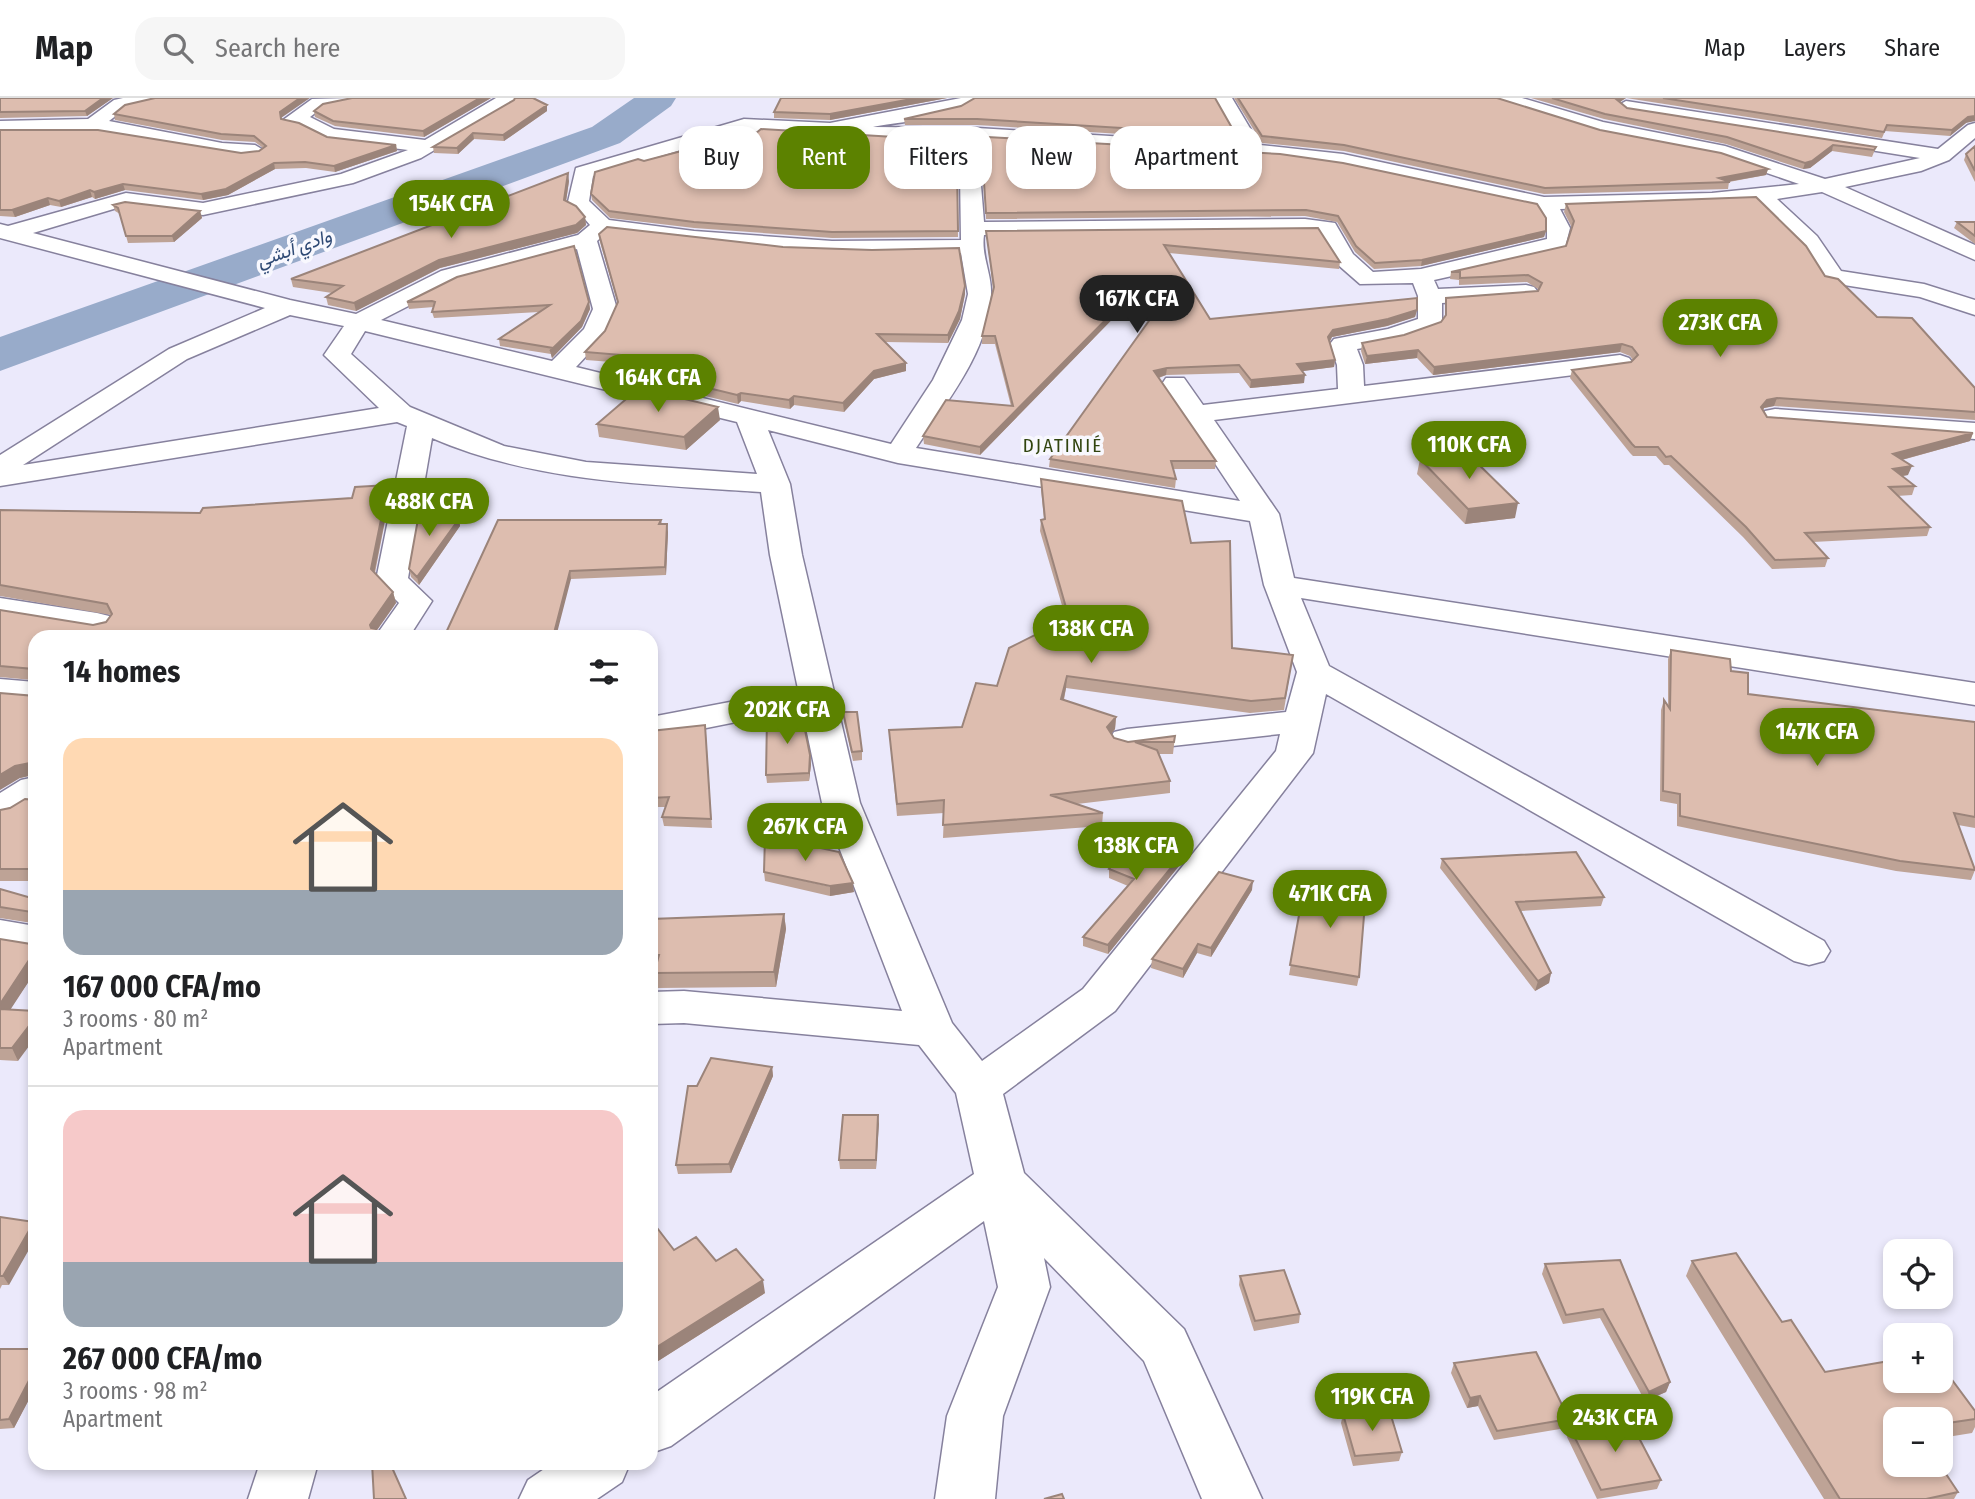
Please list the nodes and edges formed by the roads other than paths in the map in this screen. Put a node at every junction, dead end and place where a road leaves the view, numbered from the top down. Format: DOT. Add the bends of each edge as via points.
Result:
graph roads {
  1 [pos="149,98"];
  2 [pos="346,98"];
  3 [pos="505,98"];
  4 [pos="970,98"];
  5 [pos="1223,98"];
  6 [pos="1503,98"];
  7 [pos="1601,102"];
  8 [pos="0,110"];
  9 [pos="92,125"];
  10 [pos="0,126"];
  11 [pos="846,126"];
  12 [pos="1239,126"];
  13 [pos="777,127"];
  14 [pos="1975,130"];
  15 [pos="992,135"];
  16 [pos="1110,142"];
  17 [pos="1365,143"];
  18 [pos="428,146"];
  19 [pos="255,150"];
  20 [pos="1262,151"];
  21 [pos="1942,156"];
  22 [pos="1343,160"];
  23 [pos="1826,186"];
  24 [pos="970,189"];
  25 [pos="1762,196"];
  26 [pos="1544,203"];
  27 [pos="1916,224"];
  28 [pos="1963,225"];
  29 [pos="5,232"];
  30 [pos="594,233"];
  31 [pos="972,238"];
  32 [pos="1975,253"];
  33 [pos="1426,286"];
  34 [pos="1526,292"];
  35 [pos="276,303"];
  36 [pos="1975,307"];
  37 [pos="359,322"];
  38 [pos="1620,363"];
  39 [pos="558,370"];
  40 [pos="1175,384"];
  41 [pos="1351,394"];
  42 [pos="1196,414"];
  43 [pos="748,416"];
  44 [pos="1776,417"];
  45 [pos="411,419"];
  46 [pos="1975,431"];
  47 [pos="898,454"];
  48 [pos="0,467"];
  49 [pos="0,477"];
  50 [pos="775,484"];
  51 [pos="1264,514"];
  52 [pos="1280,584"];
  53 [pos="0,608"];
  54 [pos="97,623"];
  55 [pos="397,630"];
  56 [pos="1314,672"];
  57 [pos="0,690"];
  58 [pos="28,693"];
  59 [pos="1975,694"];
  60 [pos="815,696"];
  61 [pos="1301,720"];
  62 [pos="658,727"];
  63 [pos="1127,740"];
  64 [pos="28,792"];
  65 [pos="0,809"];
  66 [pos="0,934"];
  67 [pos="28,939"];
  68 [pos="1809,951"];
  69 [pos="658,1008"];
  70 [pos="932,1030"];
  71 [pos="978,1088"];
  72 [pos="1001,1182"];
  73 [pos="658,1423"];
  74 [pos="287,1470"];
  75 [pos="591,1470"];
  76 [pos="278,1499"];
  77 [pos="549,1499"];
  78 [pos="965,1499"];
  79 [pos="1232,1499"];
  1 -- 9 [label="street" via="120,104"];
  2 -- 18 [label="street" via="318,103 292,120 305,121 329,134"];
  3 -- 18 [label="street" via="505,103"];
  4 -- 11 [label="street" via="950,107"];
  5 -- 12 [label="street"];
  6 -- 23 [label="street" via="1600,127 1725,152"];
  7 -- 21 [label="street"];
  8 -- 10 [label="street" via="22,109"];
  9 -- 10 [label="street"];
  9 -- 19 [label="street" via="221,151"];
  13 -- 30 [label="street" via="744,125 583,172 578,206 586,206"];
  14 -- 21 [label="street"];
  15 -- 16 [label="street"];
  17 -- 22 [label="street"];
  18 -- 29 [label="street" via="346,179 203,209 126,199"];
  20 -- 22 [label="street"];
  21 -- 23 [label="street" via="1914,167"];
  22 -- 26 [label="street"];
  23 -- 25 [label="street"];
  23 -- 27 [label="street"];
  24 -- 31 [label="street"];
  25 -- 26 [label="street"];
  25 -- 36 [label="street" via="1808,241 1833,277 1924,290"];
  26 -- 33 [label="street" via="1559,219 1556,246"];
  27 -- 28 [label="street"];
  27 -- 32 [label="street"];
  29 -- 35 [label="street"];
  30 -- 31 [label="street" via="901,251"];
  30 -- 37 [label="street" via="449,276"];
  30 -- 39 [label="street" via="605,309 595,332"];
  31 -- 33 [label="street" via="1305,225 1327,228 1343,258 1368,279"];
  31 -- 47 [label="street" via="980,298 969,333"];
  33 -- 34 [label="street"];
  33 -- 41 [label="street" via="1430,323 1343,344 1350,365"];
  35 -- 37 [label="street"];
  35 -- 48 [label="street" via="178,354"];
  37 -- 39 [label="street"];
  37 -- 45 [label="street" via="337,355"];
  38 -- 41 [label="street"];
  39 -- 43 [label="street"];
  40 -- 42 [label="street"];
  41 -- 42 [label="street"];
  42 -- 51 [label="street"];
  43 -- 47 [label="street"];
  43 -- 50 [label="street"];
  44 -- 46 [label="street"];
  45 -- 49 [label="street"];
  45 -- 50 [label="street" via="497,453 553,466"];
  45 -- 55 [label="street" via="391,580 416,601"];
  47 -- 51 [label="street"];
  50 -- 60 [label="street"];
  51 -- 52 [label="street"];
  52 -- 56 [label="street"];
  52 -- 59 [label="street"];
  53 -- 54 [label="street"];
  56 -- 61 [label="street"];
  56 -- 68 [label="street"];
  57 -- 58 [label="street"];
  60 -- 62 [label="street"];
  60 -- 70 [label="street" via="841,803"];
  61 -- 63 [label="street"];
  61 -- 71 [label="street" via="1294,753 1099,1000"];
  64 -- 65 [label="street"];
  66 -- 67 [label="street"];
  69 -- 70 [label="street"];
  70 -- 71 [label="street"];
  71 -- 72 [label="street"];
  72 -- 73 [label="street"];
  72 -- 78 [label="street" via="1024,1287 975,1416"];
  72 -- 79 [label="street" via="1165,1346"];
  74 -- 76 [label="street"];
  75 -- 77 [label="street"];
}
